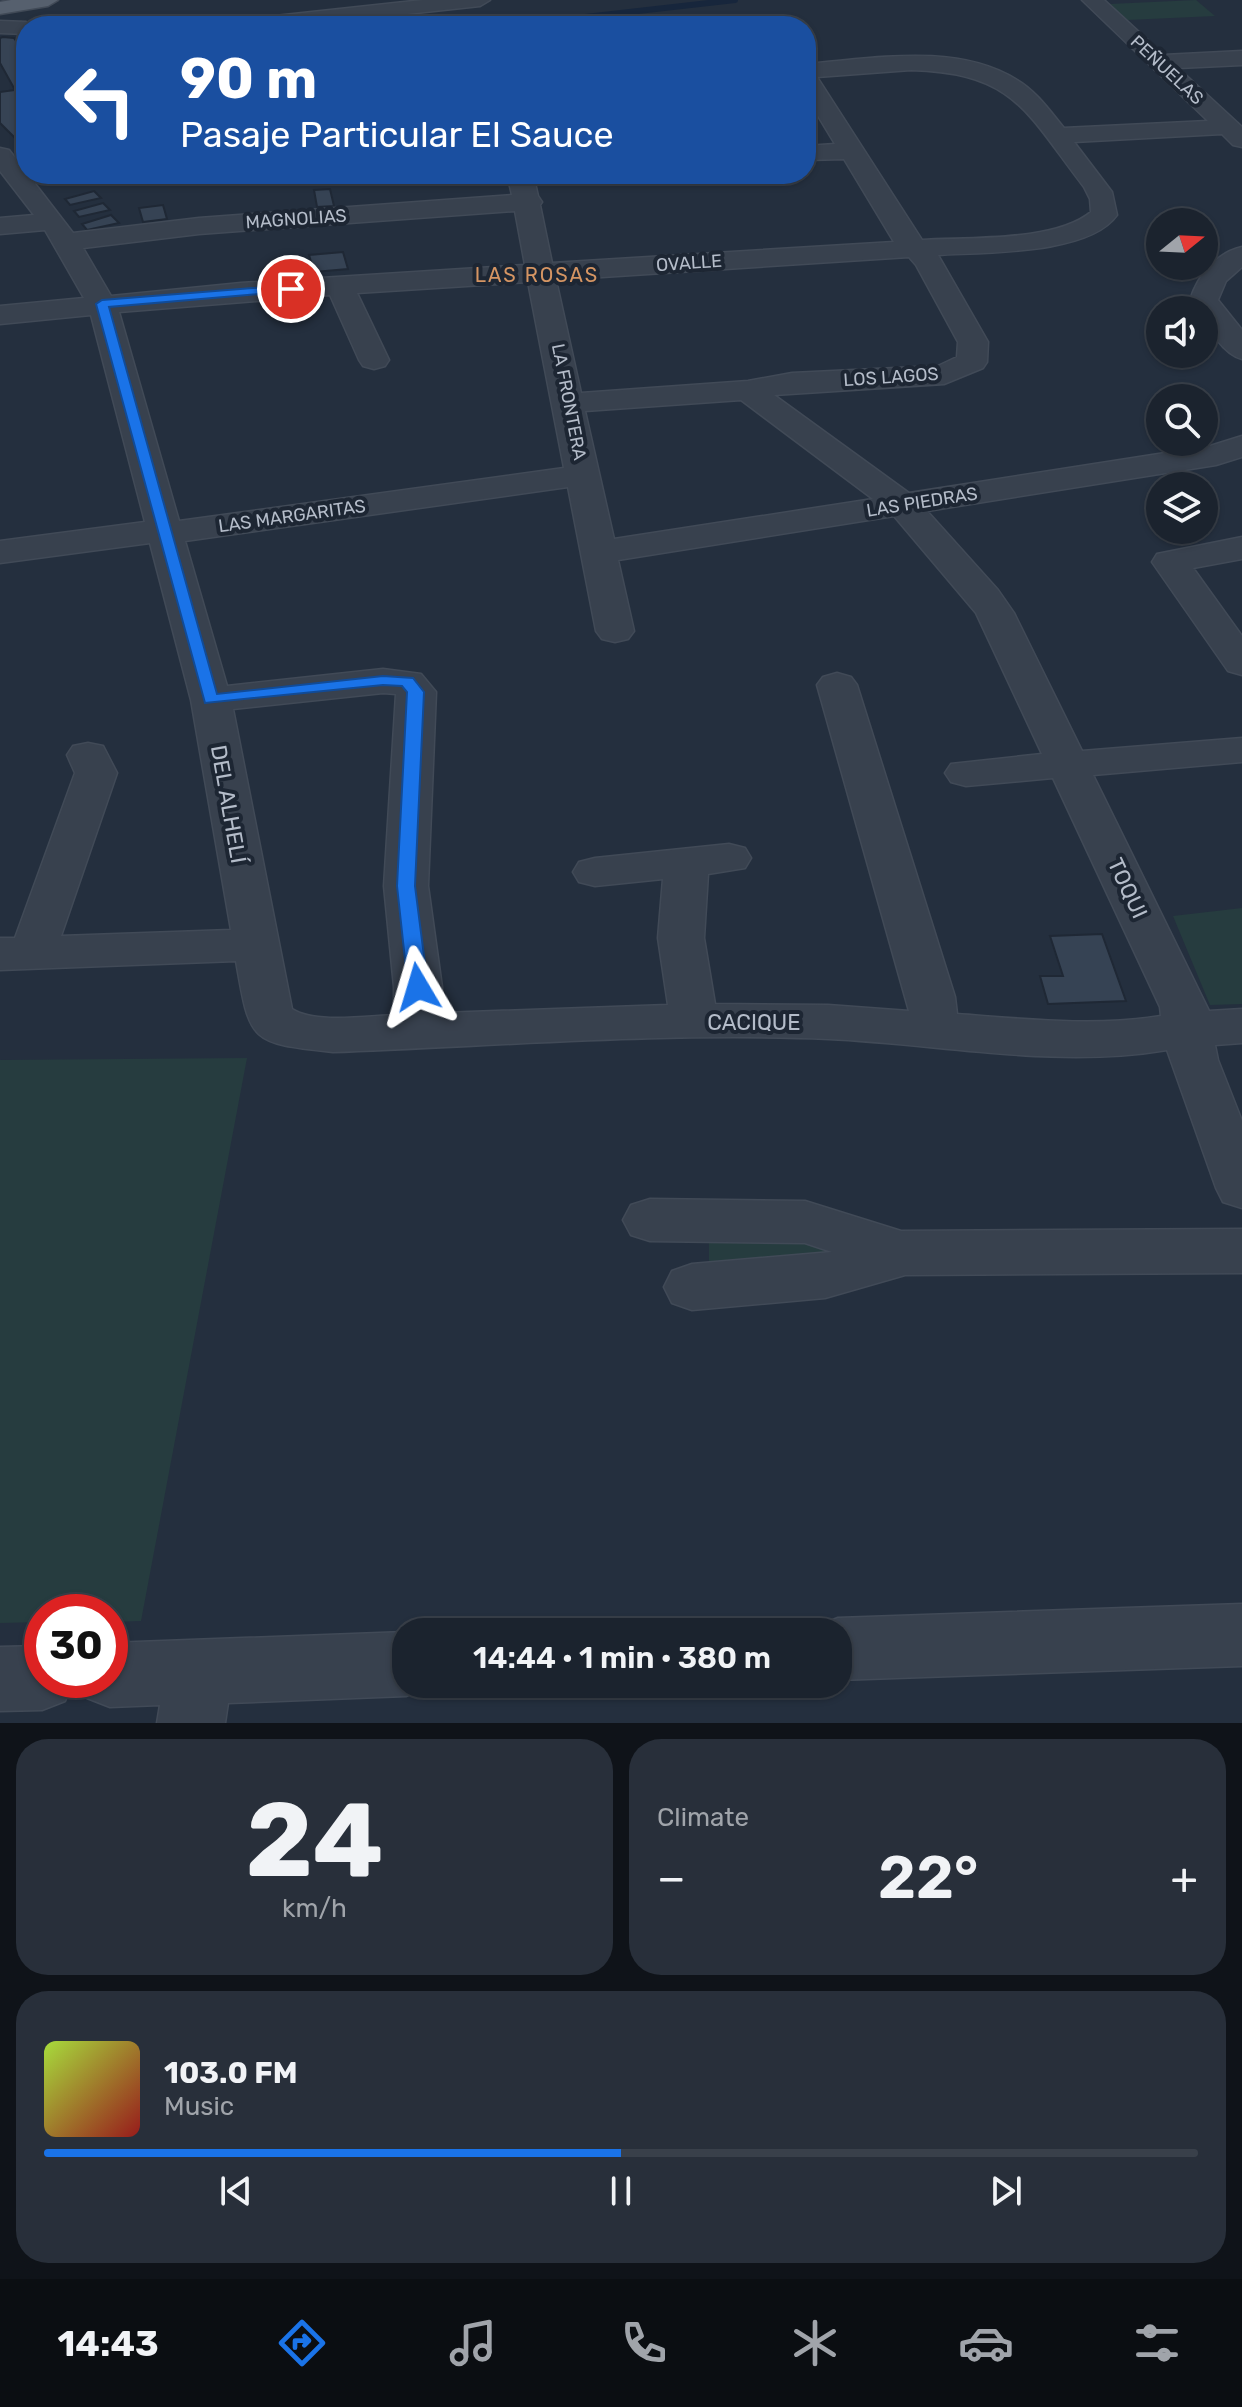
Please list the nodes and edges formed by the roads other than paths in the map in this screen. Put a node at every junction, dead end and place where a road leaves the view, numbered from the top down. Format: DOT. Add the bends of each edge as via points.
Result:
graph roads {
  1 [pos="48,0"];
  2 [pos="1092,0"];
  3 [pos="5,3"];
  4 [pos="486,6"];
  5 [pos="378,16"];
  6 [pos="816,55"];
  7 [pos="1242,58"];
  8 [pos="1159,62"];
  9 [pos="831,70"];
  10 [pos="816,72"];
  11 [pos="816,90"];
  12 [pos="1235,134"];
  13 [pos="1056,136"];
  14 [pos="854,151"];
  15 [pos="816,153"];
  16 [pos="25,184"];
  17 [pos="524,188"];
  18 [pos="0,226"];
  19 [pos="59,232"];
  20 [pos="917,249"];
  21 [pos="1242,255"];
  22 [pos="542,272"];
  23 [pos="340,286"];
  24 [pos="102,304"];
  25 [pos="0,315"];
  26 [pos="1242,350"];
  27 [pos="374,360"];
  28 [pos="748,390"];
  29 [pos="569,403"];
  30 [pos="1242,446"];
  31 [pos="583,475"];
  32 [pos="903,505"];
  33 [pos="165,533"];
  34 [pos="1242,548"];
  35 [pos="0,552"];
  36 [pos="601,552"];
  37 [pos="615,631"];
  38 [pos="1242,663"];
  39 [pos="837,685"];
  40 [pos="211,700"];
  41 [pos="1242,750"];
  42 [pos="88,755"];
  43 [pos="1070,767"];
  44 [pos="966,773"];
  45 [pos="49,907"];
  46 [pos="681,938"];
  47 [pos="255,945"];
  48 [pos="103,952"];
  49 [pos="16,954"];
  50 [pos="270,1018"];
  51 [pos="694,1021"];
  52 [pos="1242,1026"];
  53 [pos="935,1028"];
  54 [pos="1186,1029"];
  55 [pos="418,1033"];
  56 [pos="1242,1188"];
  57 [pos="1242,1251"];
  58 [pos="901,1253"];
  59 [pos="1242,1635"];
  60 [pos="852,1649"];
  61 [pos="392,1666"];
  62 [pos="24,1678"];
  63 [pos="0,1679"];
  64 [pos="128,1680"];
  65 [pos="195,1697"];
  1 -- 3 [label="main road"];
  2 -- 8 [label="street, PEÑUELAS"];
  4 -- 5 [label="street"];
  6 -- 9 [label="street"];
  7 -- 8 [label="street"];
  8 -- 12 [label="street, PEÑUELAS"];
  9 -- 10 [label="street"];
  9 -- 13 [label="street" via="920,64 978,71 1014,89"];
  11 -- 14 [label="street, LOS LAGOS"];
  12 -- 13 [label="street"];
  13 -- 20 [label="street, OVALLE" via="1103,197 1099,222 1050,239"];
  14 -- 15 [label="street"];
  14 -- 20 [label="street, LOS LAGOS"];
  16 -- 19 [label="street, DEL ALHELÍ"];
  17 -- 19 [label="street, MAGNOLIAS" via="199,226"];
  17 -- 22 [label="street, LA FRONTERA"];
  18 -- 19 [label="street, MAGNOLIAS"];
  19 -- 24 [label="street, DEL ALHELÍ"];
  20 -- 22 [label="street, OVALLE"];
  20 -- 28 [label="street, LOS LAGOS" via="973,342 972,362 944,375 792,382"];
  21 -- 26 [label="street" via="1221,268 1204,300"];
  22 -- 23 [label="street, OVALLE"];
  22 -- 29 [label="street, LA FRONTERA"];
  23 -- 24 [label="street, OVALLE"];
  23 -- 27 [label="street"];
  24 -- 25 [label="street, OVALLE"];
  24 -- 33 [label="street, DEL ALHELÍ"];
  28 -- 29 [label="street, LOS LAGOS"];
  28 -- 32 [label="street, TOQUI"];
  29 -- 31 [label="street, LA FRONTERA"];
  30 -- 32 [label="street, LAS PIEDRAS" via="1216,455"];
  31 -- 33 [label="street, LAS MARGARITAS"];
  31 -- 36 [label="street, LA FRONTERA"];
  32 -- 36 [label="street, LAS PIEDRAS"];
  32 -- 43 [label="street, TOQUI" via="985,598"];
  33 -- 35 [label="street, LAS MARGARITAS"];
  33 -- 40 [label="street, DEL ALHELÍ"];
  34 -- 38 [label="street" via="1170,562"];
  36 -- 37 [label="street, LA FRONTERA"];
  39 -- 53 [label="street" via="931,997"];
  40 -- 47 [label="street, DEL ALHELÍ"];
  40 -- 55 [label="street" via="383,681 407,682 416,692 406,886"];
  41 -- 43 [label="street"];
  42 -- 45 [label="street" via="96,773"];
  43 -- 44 [label="street"];
  43 -- 54 [label="street, TOQUI" via="1184,1007"];
  45 -- 48 [label="street"];
  45 -- 49 [label="street"];
  46 -- 46 [label="street" via="708,860 614,870"];
  46 -- 51 [label="street"];
  47 -- 48 [label="street"];
  47 -- 50 [label="street, DEL ALHELÍ"];
  48 -- 49 [label="street"];
  50 -- 55 [label="street, CACIQUE" via="288,1030"];
  51 -- 53 [label="street, CACIQUE"];
  51 -- 55 [label="street, CACIQUE"];
  52 -- 54 [label="street, CACIQUE"];
  53 -- 54 [label="street, CACIQUE" via="1066,1039 1128,1039"];
  54 -- 56 [label="street, TOQUI"];
  57 -- 58 [label="street"];
  58 -- 58 [label="street" via="805,1222 668,1220 691,1299 878,1264"];
  59 -- 60 [label="street"];
  61 -- 65 [label="street"];
  62 -- 63 [label="street"];
  64 -- 65 [label="street"];
}
